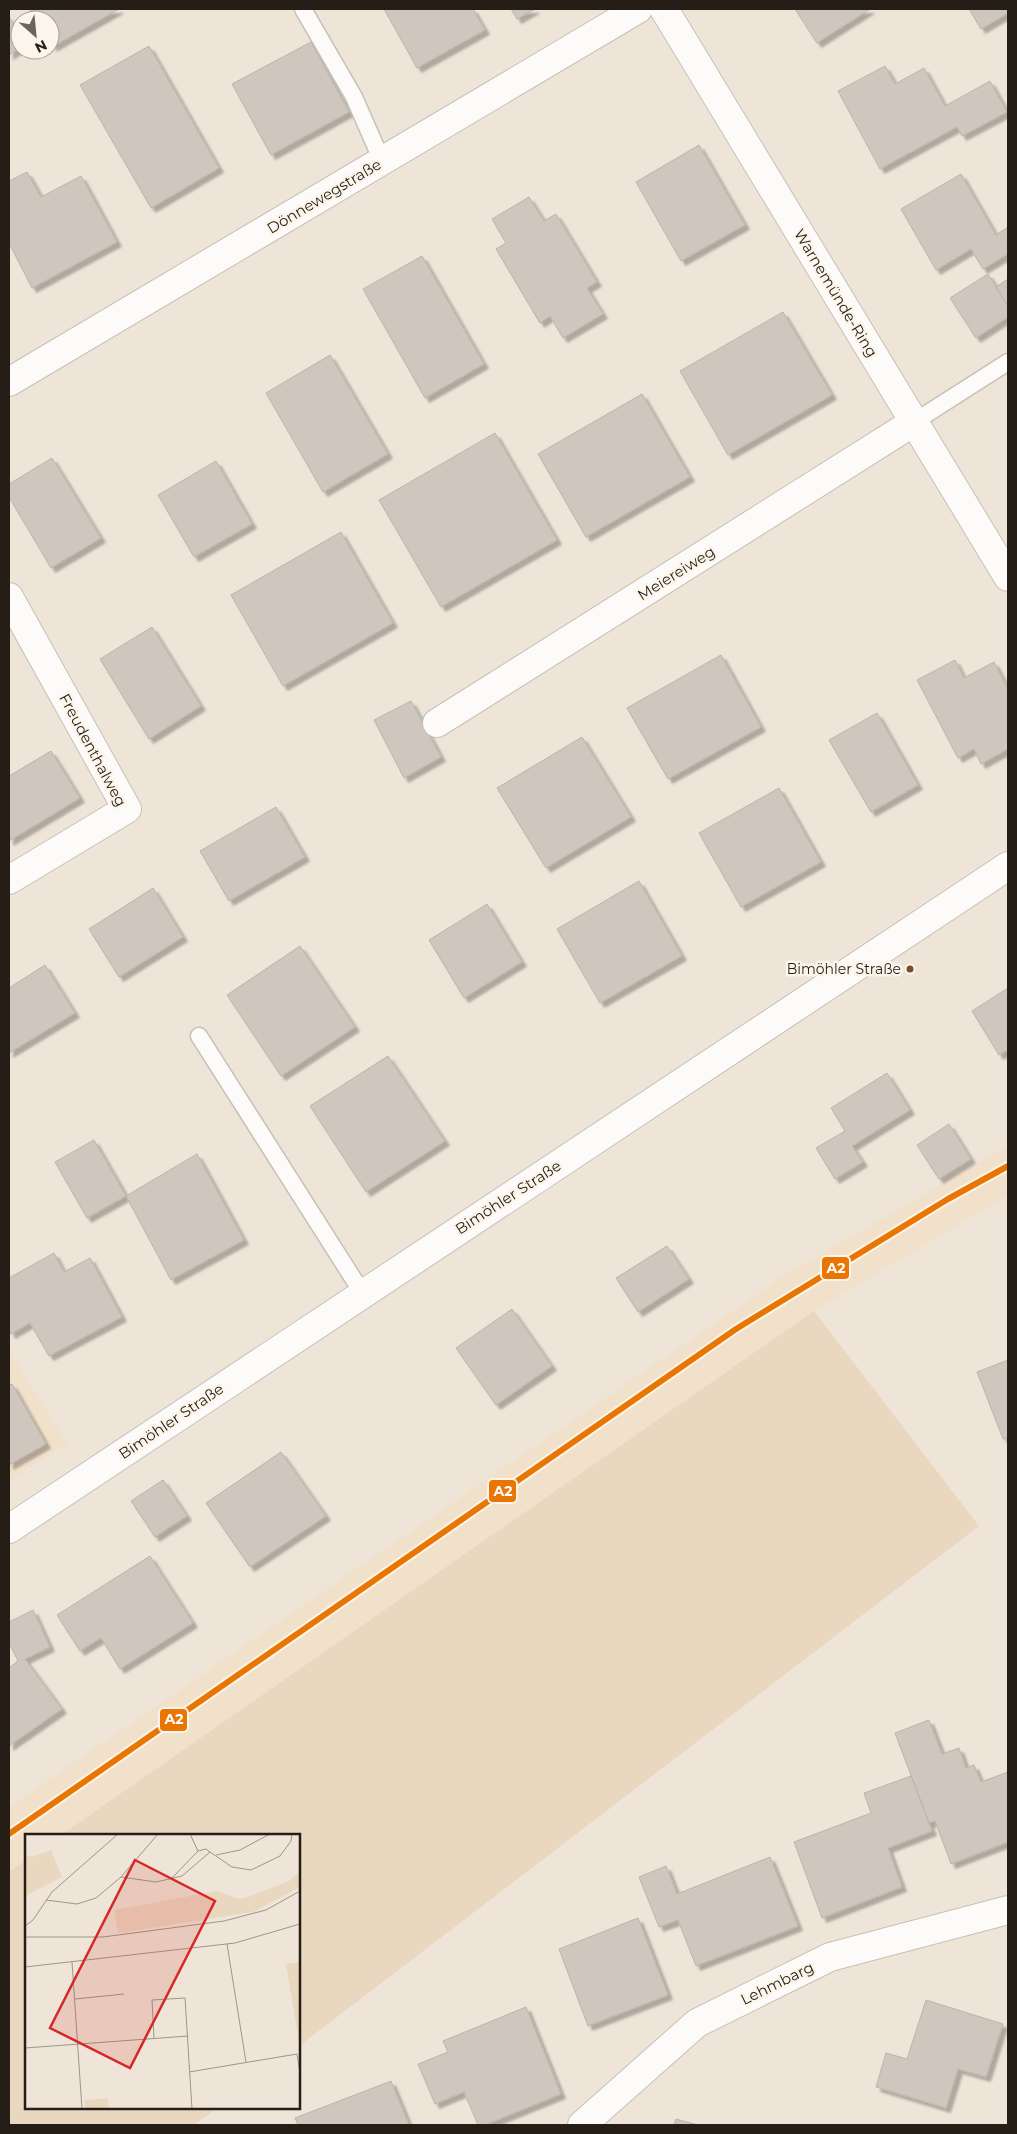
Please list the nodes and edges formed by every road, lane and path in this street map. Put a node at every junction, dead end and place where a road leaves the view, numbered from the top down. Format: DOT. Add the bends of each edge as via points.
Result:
graph roads {
  1 [pos="303,9"];
  2 [pos="638,9"];
  3 [pos="664,9"];
  4 [pos="382,161"];
  5 [pos="1008,362"];
  6 [pos="9,382"];
  7 [pos="914,422"];
  8 [pos="1008,577"];
  9 [pos="9,597"];
  10 [pos="437,723"];
  11 [pos="1008,866"];
  12 [pos="9,880"];
  13 [pos="198,1036"];
  14 [pos="363,1294"];
  15 [pos="9,1529"];
  16 [pos="1008,1910"];
  17 [pos="582,2125"];
  1 -- 4 [label="lane" via="354,97"];
  2 -- 4 [label="street, Dönnewegstraße"];
  3 -- 7 [label="street, Warnemünde-Ring"];
  4 -- 6 [label="street, Dönnewegstraße"];
  5 -- 7 [label="lane"];
  7 -- 8 [label="street, Warnemünde-Ring"];
  7 -- 10 [label="street, Meiereiweg"];
  9 -- 12 [label="street, Freudenthalweg" via="127,809"];
  11 -- 14 [label="street, Bimöhler Straße"];
  13 -- 14 [label="lane"];
  14 -- 15 [label="street, Bimöhler Straße"];
  16 -- 17 [label="street, Lehmbarg" via="830,1957 697,2023"];
}
